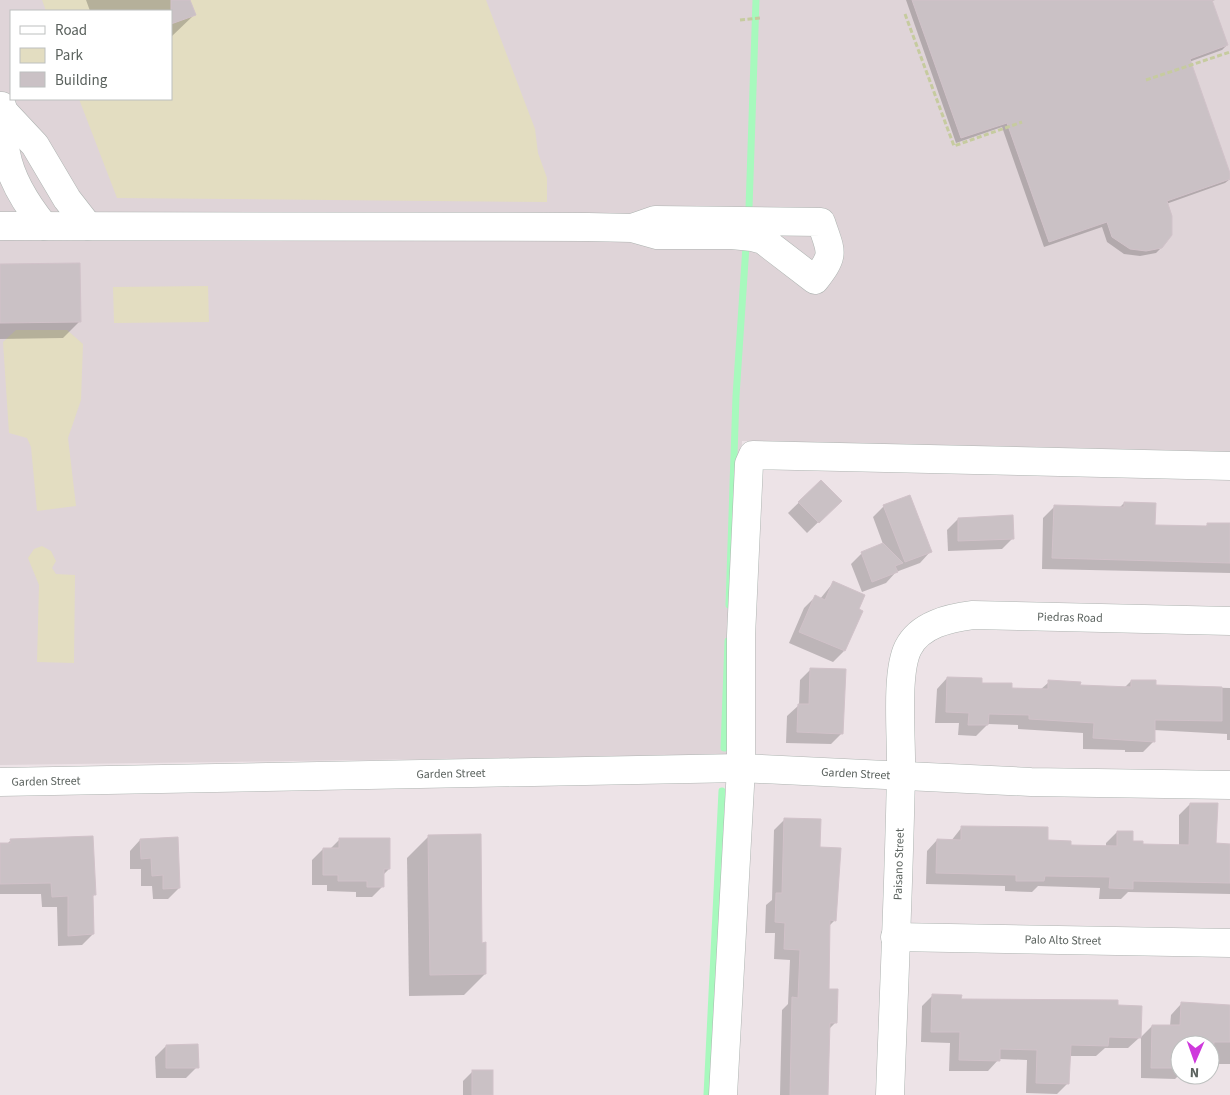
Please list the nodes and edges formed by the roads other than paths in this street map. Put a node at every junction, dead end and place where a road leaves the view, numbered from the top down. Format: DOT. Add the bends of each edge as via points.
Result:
graph roads {
  1 [pos="3,107"];
  2 [pos="0,226"];
  3 [pos="44,226"];
  4 [pos="88,226"];
  5 [pos="632,228"];
  6 [pos="1230,466"];
  7 [pos="1230,621"];
  8 [pos="917,637"];
  9 [pos="741,768"];
  10 [pos="901,774"];
  11 [pos="0,782"];
  12 [pos="1230,785"];
  13 [pos="895,937"];
  14 [pos="1230,943"];
  15 [pos="723,1095"];
  16 [pos="890,1095"];
  1 -- 3 [label="street" via="6,153 23,199"];
  1 -- 4 [label="street" via="35,145"];
  2 -- 3 [label="street"];
  3 -- 4 [label="street"];
  4 -- 5 [label="street"];
  5 -- 5 [label="street" via="655,220 821,222 831,253 830,262 815,280 778,250 752,236 657,235"];
  6 -- 9 [label="street" via="752,455 742,636"];
  7 -- 8 [label="street, Piedras Road" via="973,615 949,618"];
  8 -- 10 [label="street, Paisano Street" via="904,661"];
  9 -- 10 [label="street, Garden Street"];
  9 -- 11 [label="street, Garden Street"];
  9 -- 15 [label="street"];
  10 -- 12 [label="street, Garden Street" via="1022,782"];
  10 -- 13 [label="street, Paisano Street"];
  13 -- 14 [label="street, Palo Alto Street"];
  13 -- 16 [label="street, Paisano Street"];
}
